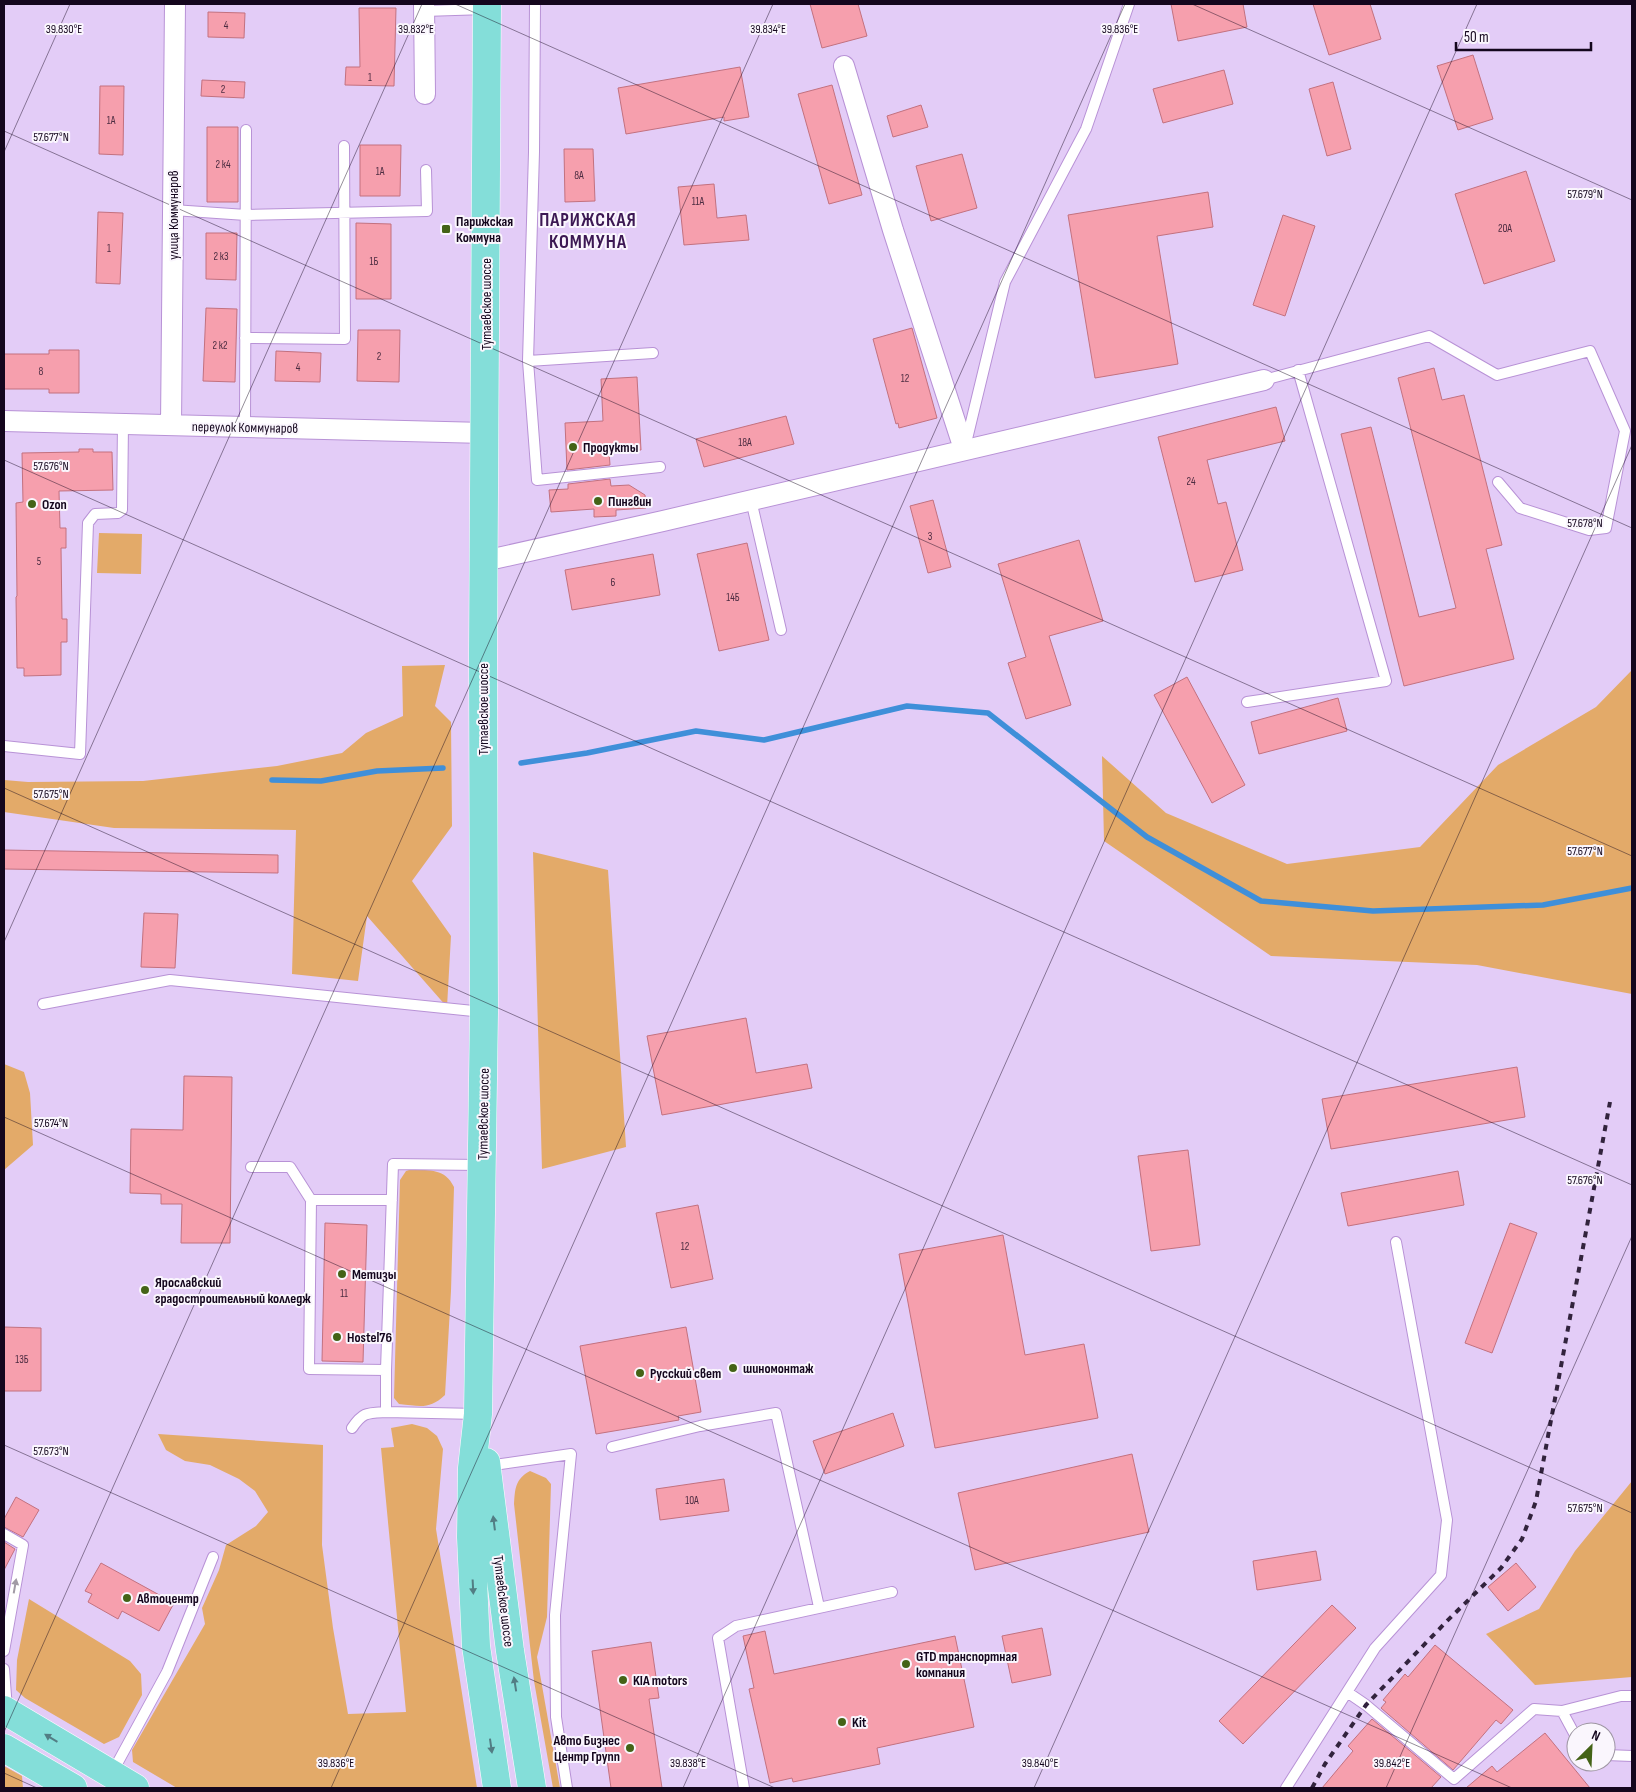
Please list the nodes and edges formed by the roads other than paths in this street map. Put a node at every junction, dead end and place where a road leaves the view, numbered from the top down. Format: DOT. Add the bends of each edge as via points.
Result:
graph roads {
  1 [pos="174,4"];
  2 [pos="535,4"];
  3 [pos="1129,4"];
  4 [pos="487,6"];
  5 [pos="424,8"];
  6 [pos="844,66"];
  7 [pos="425,94"];
  8 [pos="246,130"];
  9 [pos="344,146"];
  10 [pos="426,170"];
  11 [pos="173,210"];
  12 [pos="343,212"];
  13 [pos="246,214"];
  14 [pos="246,338"];
  15 [pos="653,353"];
  16 [pos="528,361"];
  17 [pos="1298,370"];
  18 [pos="1264,380"];
  19 [pos="4,421"];
  20 [pos="123,424"];
  21 [pos="171,425"];
  22 [pos="245,427"];
  23 [pos="485,432"];
  24 [pos="964,450"];
  25 [pos="660,467"];
  26 [pos="1498,482"];
  27 [pos="751,500"];
  28 [pos="484,561"];
  29 [pos="781,630"];
  30 [pos="1247,702"];
  31 [pos="4,746"];
  32 [pos="43,1004"];
  33 [pos="484,1012"];
  34 [pos="482,1165"];
  35 [pos="251,1167"];
  36 [pos="311,1200"];
  37 [pos="392,1200"];
  38 [pos="1396,1242"];
  39 [pos="386,1370"];
  40 [pos="386,1412"];
  41 [pos="478,1414"];
  42 [pos="352,1428"];
  43 [pos="612,1447"];
  44 [pos="479,1467"];
  45 [pos="4,1534"];
  46 [pos="213,1557"];
  47 [pos="892,1592"];
  48 [pos="819,1607"];
  49 [pos="4,1651"];
  50 [pos="4,1669"];
  51 [pos="1347,1692"];
  52 [pos="1632,1696"];
  53 [pos="6,1711"];
  54 [pos="1562,1711"];
  55 [pos="1568,1722"];
  56 [pos="4,1748"];
  57 [pos="1616,1756"];
  58 [pos="1632,1756"];
  59 [pos="102,1768"];
  60 [pos="73,1788"];
  61 [pos="77,1788"];
  62 [pos="135,1788"];
  63 [pos="497,1788"];
  64 [pos="532,1788"];
  65 [pos="567,1788"];
  66 [pos="744,1788"];
  67 [pos="1286,1788"];
  1 -- 11 [label="street, улица Коммунаров"];
  2 -- 16 [label="lane"];
  3 -- 24 [label="lane" via="1086,129 1005,282"];
  4 -- 5 [label="lane"];
  4 -- 23 [label="main road, Тутаевское шоссе"];
  5 -- 7 [label="street"];
  6 -- 24 [label="street"];
  8 -- 13 [label="lane"];
  9 -- 12 [label="lane"];
  10 -- 12 [label="lane" via="427,211"];
  11 -- 13 [label="lane"];
  11 -- 21 [label="street, улица Коммунаров"];
  12 -- 13 [label="lane"];
  12 -- 14 [label="lane" via="345,339"];
  13 -- 14 [label="lane"];
  14 -- 22 [label="lane"];
  15 -- 16 [label="lane"];
  16 -- 25 [label="lane" via="536,480"];
  17 -- 18 [label="lane"];
  17 -- 26 [label="lane" via="1428,336 1497,375 1590,351 1625,431 1606,528 1589,530 1520,508"];
  17 -- 30 [label="lane" via="1386,681"];
  18 -- 24 [label="street"];
  19 -- 20 [label="street, переулок Коммунаров"];
  20 -- 21 [label="street, переулок Коммунаров"];
  20 -- 31 [label="lane" via="122,510 95,514 88,523 80,754"];
  21 -- 22 [label="street, переулок Коммунаров"];
  22 -- 23 [label="street, переулок Коммунаров"];
  23 -- 28 [label="main road, Тутаевское шоссе"];
  24 -- 27 [label="street"];
  27 -- 28 [label="street"];
  27 -- 29 [label="lane"];
  28 -- 33 [label="main road, Тутаевское шоссе"];
  32 -- 33 [label="lane" via="170,980"];
  33 -- 34 [label="main road, Тутаевское шоссе"];
  34 -- 37 [label="lane" via="393,1164"];
  34 -- 41 [label="main road, Тутаевское шоссе"];
  35 -- 36 [label="lane" via="290,1167"];
  36 -- 37 [label="lane"];
  36 -- 39 [label="lane" via="310,1369"];
  37 -- 39 [label="lane"];
  38 -- 51 [label="lane" via="1448,1520 1441,1575 1375,1648"];
  39 -- 40 [label="lane"];
  40 -- 41 [label="lane"];
  40 -- 42 [label="lane" via="365,1413"];
  41 -- 44 [label="main road, Тутаевское шоссе"];
  43 -- 48 [label="lane" via="700,1426 776,1413"];
  44 -- 63 [label="main road, Тутаевское шоссе, one-way" via="471,1537 476,1646"];
  64 -- 44 [label="main road, Тутаевское шоссе, one-way"];
  44 -- 65 [label="lane" via="571,1454 555,1615 556,1717"];
  49 -- 45 [label="lane, one-way" via="23,1545"];
  46 -- 59 [label="lane" via="167,1672"];
  47 -- 48 [label="lane"];
  48 -- 66 [label="lane" via="736,1626 718,1638"];
  50 -- 53 [label="lane"];
  51 -- 54 [label="lane" via="1454,1779 1534,1709"];
  51 -- 67 [label="lane"];
  52 -- 54 [label="lane"];
  59 -- 53 [label="main road, one-way"];
  54 -- 55 [label="lane"];
  56 -- 60 [label="main road"];
  57 -- 58 [label="lane"];
  59 -- 61 [label="main road"];
  59 -- 62 [label="main road"];
}
